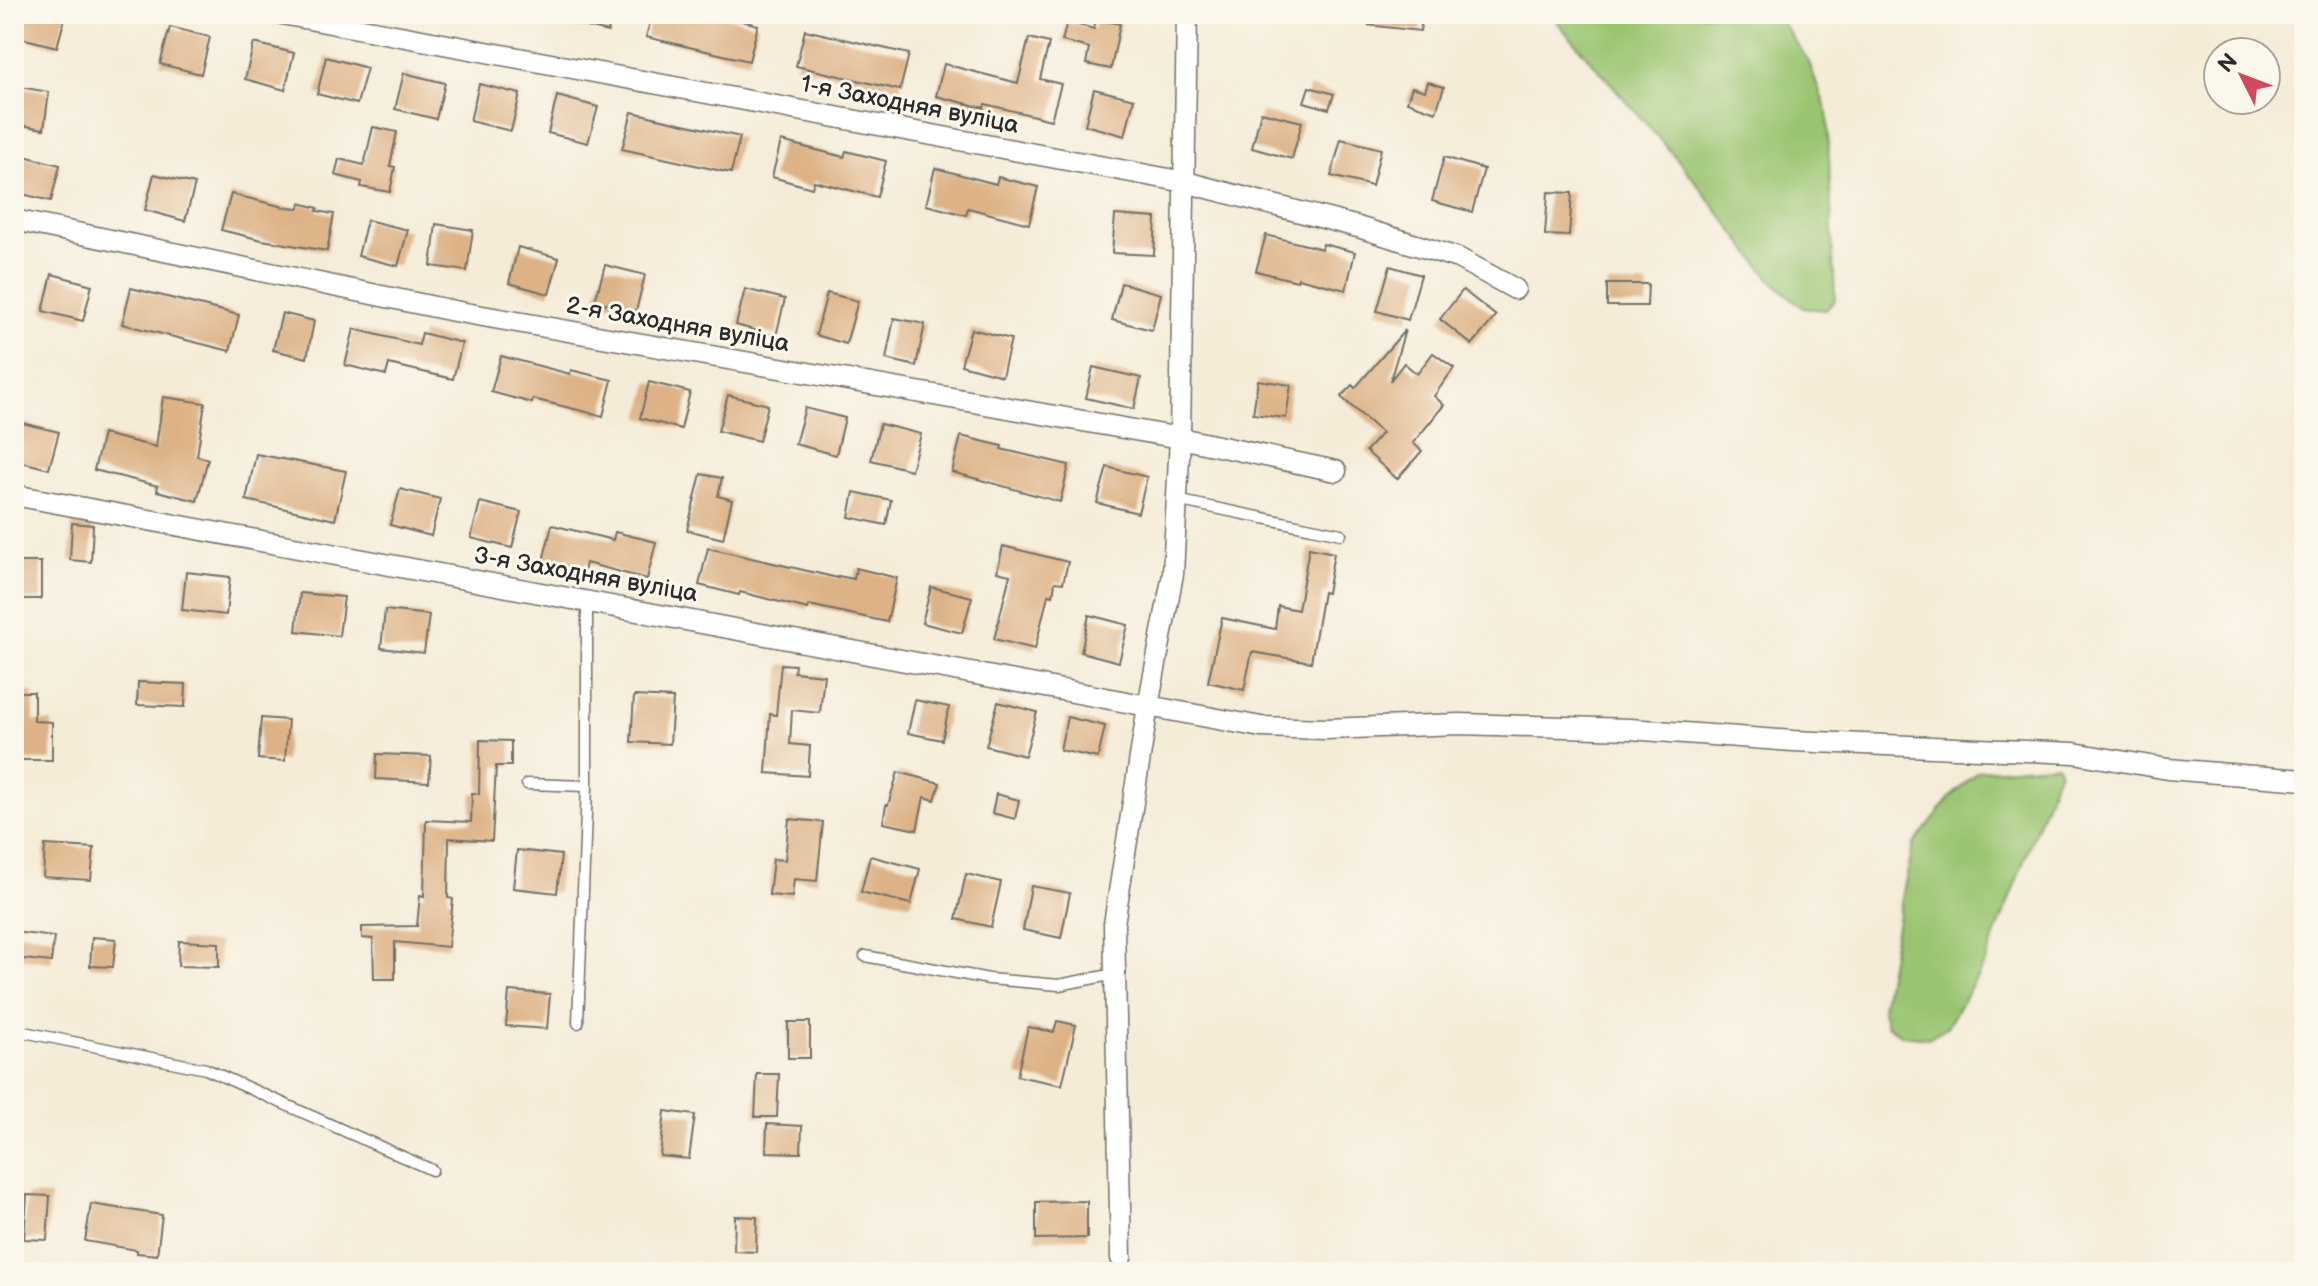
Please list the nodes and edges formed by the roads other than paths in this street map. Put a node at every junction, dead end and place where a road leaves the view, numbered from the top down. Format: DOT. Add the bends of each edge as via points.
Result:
graph roads {
  1 [pos="282,14"];
  2 [pos="1187,14"];
  3 [pos="1185,182"];
  4 [pos="14,220"];
  5 [pos="1515,289"];
  6 [pos="1180,438"];
  7 [pos="1336,471"];
  8 [pos="14,495"];
  9 [pos="1176,500"];
  10 [pos="1341,534"];
  11 [pos="587,601"];
  12 [pos="1148,706"];
  13 [pos="2304,780"];
  14 [pos="527,784"];
  15 [pos="587,786"];
  16 [pos="865,956"];
  17 [pos="1115,974"];
  18 [pos="578,1023"];
  19 [pos="14,1030"];
  20 [pos="432,1170"];
  21 [pos="1121,1258"];
  1 -- 3 [label="street, 1-я Заходняя вуліца"];
  2 -- 3 [label="street"];
  3 -- 5 [label="street, 1-я Заходняя вуліца" via="1458,258"];
  3 -- 6 [label="street"];
  4 -- 6 [label="street, 2-я Заходняя вуліца" via="454,311"];
  6 -- 7 [label="street, 2-я Заходняя вуліца"];
  6 -- 9 [label="street"];
  8 -- 11 [label="street, 3-я Заходняя вуліца"];
  9 -- 10 [label="lane"];
  9 -- 12 [label="street" via="1173,574"];
  11 -- 12 [label="street, 3-я Заходняя вуліца"];
  11 -- 15 [label="lane"];
  12 -- 13 [label="street, 3-я Заходняя вуліца" via="1261,727 1460,724 1630,729 2074,753 2168,769"];
  12 -- 17 [label="street" via="1114,924"];
  14 -- 15 [label="lane"];
  15 -- 18 [label="lane"];
  16 -- 17 [label="lane" via="989,979 1059,985"];
  17 -- 21 [label="street"];
  19 -- 20 [label="lane" via="206,1069"];
}
